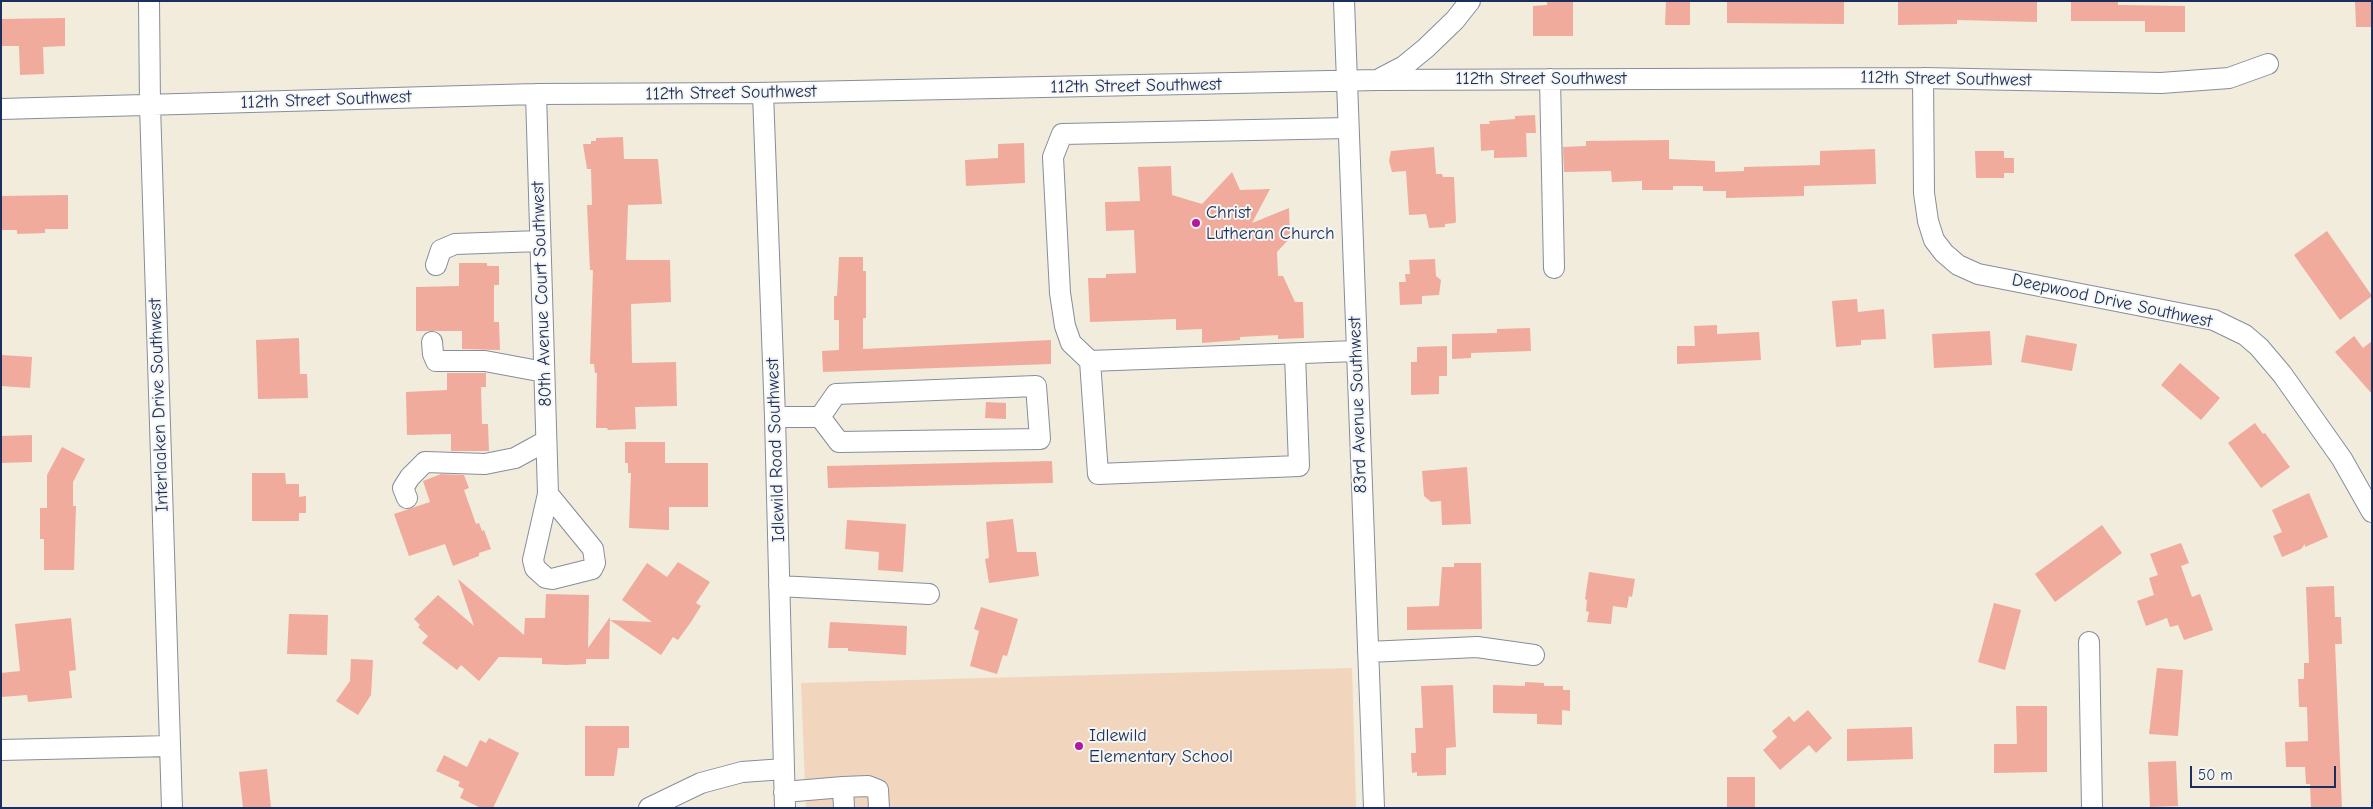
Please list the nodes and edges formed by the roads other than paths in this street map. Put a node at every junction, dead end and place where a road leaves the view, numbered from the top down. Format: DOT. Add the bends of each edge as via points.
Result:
graph roads {
  1 [pos="149,1"];
  2 [pos="1344,1"];
  3 [pos="1470,1"];
  4 [pos="2268,64"];
  5 [pos="1923,78"];
  6 [pos="1550,79"];
  7 [pos="1377,80"];
  8 [pos="1346,82"];
  9 [pos="764,93"];
  10 [pos="536,94"];
  11 [pos="150,105"];
  12 [pos="1,108"];
  13 [pos="1348,128"];
  14 [pos="540,241"];
  15 [pos="436,265"];
  16 [pos="1554,268"];
  17 [pos="432,342"];
  18 [pos="1356,351"];
  19 [pos="1295,354"];
  20 [pos="1090,361"];
  21 [pos="544,372"];
  22 [pos="820,416"];
  23 [pos="775,417"];
  24 [pos="546,441"];
  25 [pos="548,494"];
  26 [pos="407,498"];
  27 [pos="2372,512"];
  28 [pos="779,586"];
  29 [pos="930,594"];
  30 [pos="2089,642"];
  31 [pos="1368,652"];
  32 [pos="1534,655"];
  33 [pos="170,746"];
  34 [pos="1,750"];
  35 [pos="784,769"];
  36 [pos="843,787"];
  37 [pos="878,799"];
  38 [pos="785,800"];
  39 [pos="172,808"];
  40 [pos="649,808"];
  41 [pos="844,808"];
  42 [pos="1374,808"];
  43 [pos="2092,808"];
  1 -- 11 [label="street, Interlaaken Drive Southwest"];
  2 -- 8 [label="street, 83rd Avenue Southwest"];
  3 -- 7 [label="street" via="1426,48 1392,74"];
  4 -- 5 [label="street, 112th Street Southwest" via="2229,78 2161,83"];
  5 -- 6 [label="street, 112th Street Southwest"];
  5 -- 27 [label="street, Deepwood Drive Southwest" via="1924,193 1934,240 1944,253 1958,265 1978,274 2214,320 2245,335 2282,374 2342,459"];
  6 -- 7 [label="street, 112th Street Southwest"];
  6 -- 16 [label="street"];
  7 -- 8 [label="street, 112th Street Southwest"];
  8 -- 9 [label="street, 112th Street Southwest"];
  8 -- 13 [label="street, 83rd Avenue Southwest"];
  9 -- 10 [label="street, 112th Street Southwest"];
  9 -- 23 [label="street, Idlewild Road Southwest"];
  10 -- 11 [label="street, 112th Street Southwest"];
  10 -- 14 [label="street, 80th Avenue Court Southwest"];
  11 -- 12 [label="street, 112th Street Southwest"];
  11 -- 33 [label="street, Interlaaken Drive Southwest"];
  13 -- 18 [label="street, 83rd Avenue Southwest"];
  13 -- 20 [label="street" via="1062,134 1053,157 1060,293 1071,343"];
  14 -- 15 [label="street" via="455,244 441,250"];
  14 -- 21 [label="street, 80th Avenue Court Southwest"];
  17 -- 21 [label="street" via="436,361 485,361"];
  18 -- 19 [label="street"];
  18 -- 31 [label="street, 83rd Avenue Southwest"];
  19 -- 20 [label="street"];
  19 -- 20 [label="street" via="1299,466 1098,474"];
  21 -- 24 [label="street, 80th Avenue Court Southwest"];
  22 -- 22 [label="street" via="839,442 1040,439 1036,386 836,394"];
  22 -- 23 [label="street"];
  23 -- 28 [label="street, Idlewild Road Southwest"];
  24 -- 25 [label="street, 80th Avenue Court Southwest"];
  24 -- 26 [label="street" via="515,458 485,464 425,462 403,488"];
  28 -- 29 [label="street"];
  28 -- 35 [label="street, Idlewild Road Southwest"];
  30 -- 43 [label="street"];
  31 -- 32 [label="street" via="1478,647"];
  31 -- 42 [label="street, 83rd Avenue Southwest"];
  33 -- 34 [label="street"];
  33 -- 39 [label="street, Interlaaken Drive Southwest"];
  35 -- 38 [label="street, Idlewild Road Southwest"];
  35 -- 40 [label="street" via="742,772 702,783"];
  36 -- 37 [label="street" via="868,786"];
  36 -- 38 [label="street"];
  36 -- 41 [label="street"];
}
